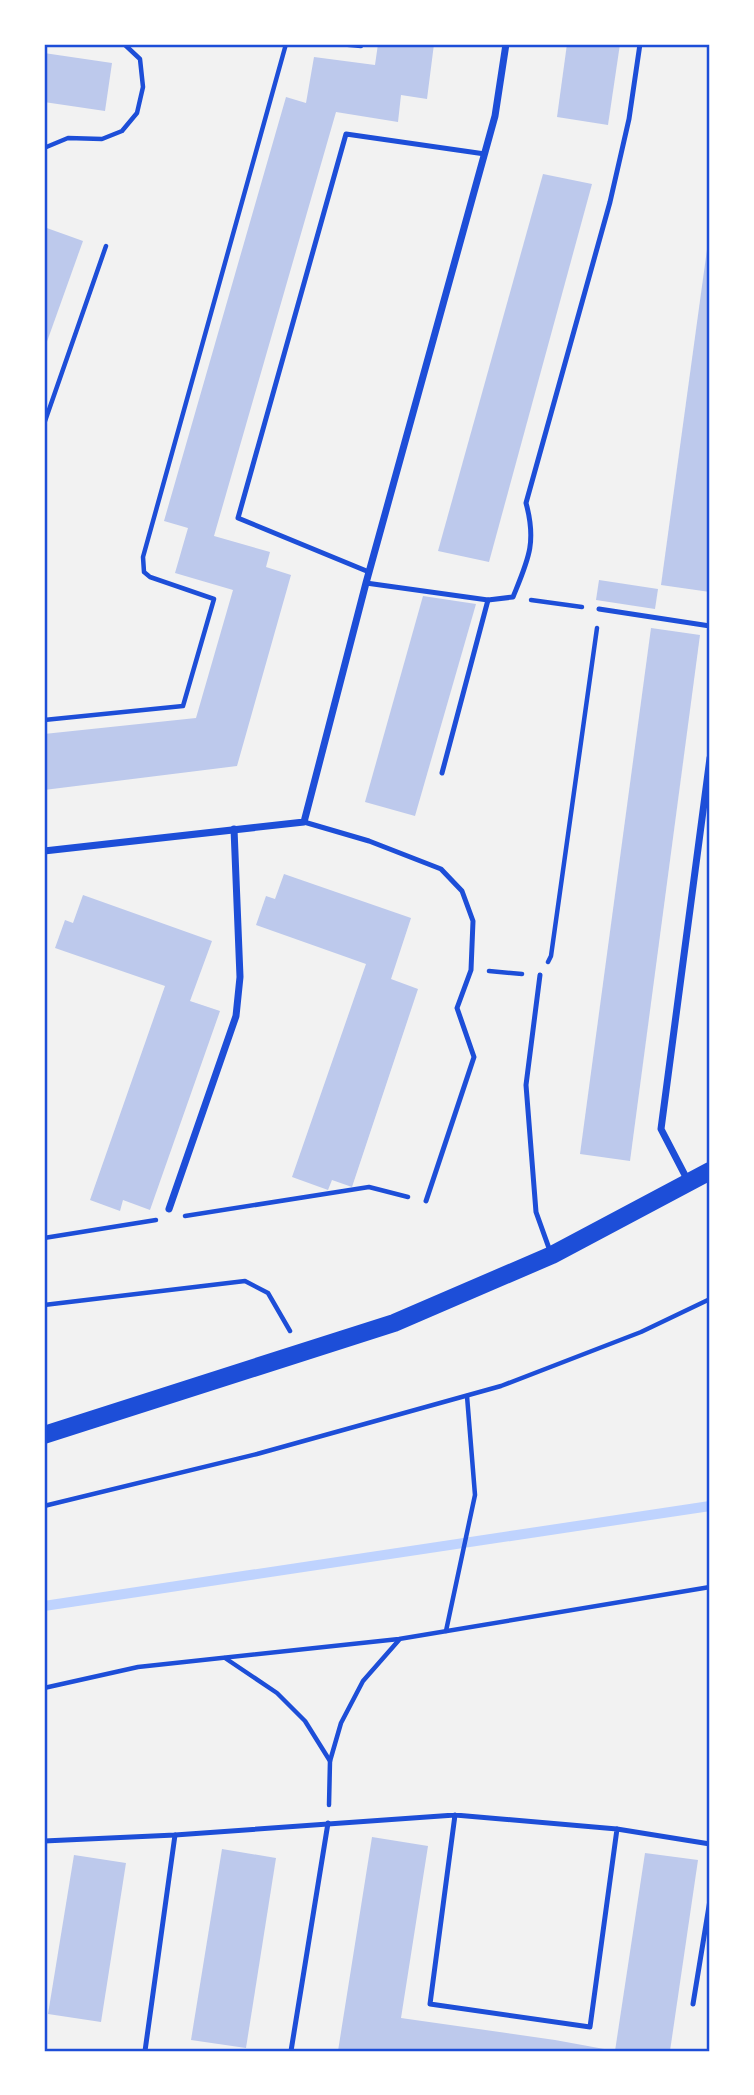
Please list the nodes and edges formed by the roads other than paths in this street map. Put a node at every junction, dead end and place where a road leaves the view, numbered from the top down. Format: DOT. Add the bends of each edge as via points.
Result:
graph roads {
  1 [pos="506,44"];
  2 [pos="640,44"];
  3 [pos="485,154"];
  4 [pos="369,572"];
  5 [pos="366,583"];
  6 [pos="488,600"];
  7 [pos="599,609"];
  8 [pos="710,626"];
  9 [pos="710,758"];
  10 [pos="442,773"];
  11 [pos="304,822"];
  12 [pos="234,829"];
  13 [pos="44,850"];
  14 [pos="540,975"];
  15 [pos="710,1171"];
  16 [pos="689,1184"];
  17 [pos="426,1201"];
  18 [pos="169,1209"];
  19 [pos="552,1255"];
  20 [pos="44,1435"];
  21 [pos="455,1815"];
  22 [pos="328,1823"];
  23 [pos="617,1829"];
  24 [pos="175,1835"];
  25 [pos="44,1841"];
  26 [pos="710,1844"];
  27 [pos="710,1900"];
  28 [pos="693,2004"];
  29 [pos="145,2051"];
  30 [pos="291,2051"];
  1 -- 3 [label="street"];
  2 -- 6 [label="lane" via="610,202 526,503 533,538 527,563 513,597"];
  3 -- 4 [label="street"];
  3 -- 4 [label="lane" via="346,134 238,518"];
  4 -- 5 [label="street"];
  5 -- 6 [label="lane"];
  5 -- 11 [label="street"];
  6 -- 10 [label="lane"];
  7 -- 8 [label="lane"];
  9 -- 16 [label="street" via="661,1129"];
  11 -- 12 [label="street"];
  11 -- 17 [label="lane" via="441,869 462,891 473,921 471,970 457,1008 474,1057"];
  12 -- 13 [label="street"];
  12 -- 18 [label="street" via="240,977 236,1016"];
  14 -- 19 [label="lane" via="526,1085 537,1212"];
  15 -- 16 [label="main road"];
  16 -- 19 [label="main road"];
  19 -- 20 [label="main road" via="394,1322"];
  21 -- 22 [label="lane"];
  21 -- 23 [label="lane"];
  21 -- 23 [label="lane" via="430,2004 590,2027"];
  22 -- 24 [label="lane"];
  22 -- 30 [label="lane"];
  23 -- 26 [label="lane"];
  24 -- 25 [label="lane"];
  24 -- 29 [label="lane"];
  27 -- 28 [label="lane"];
}
